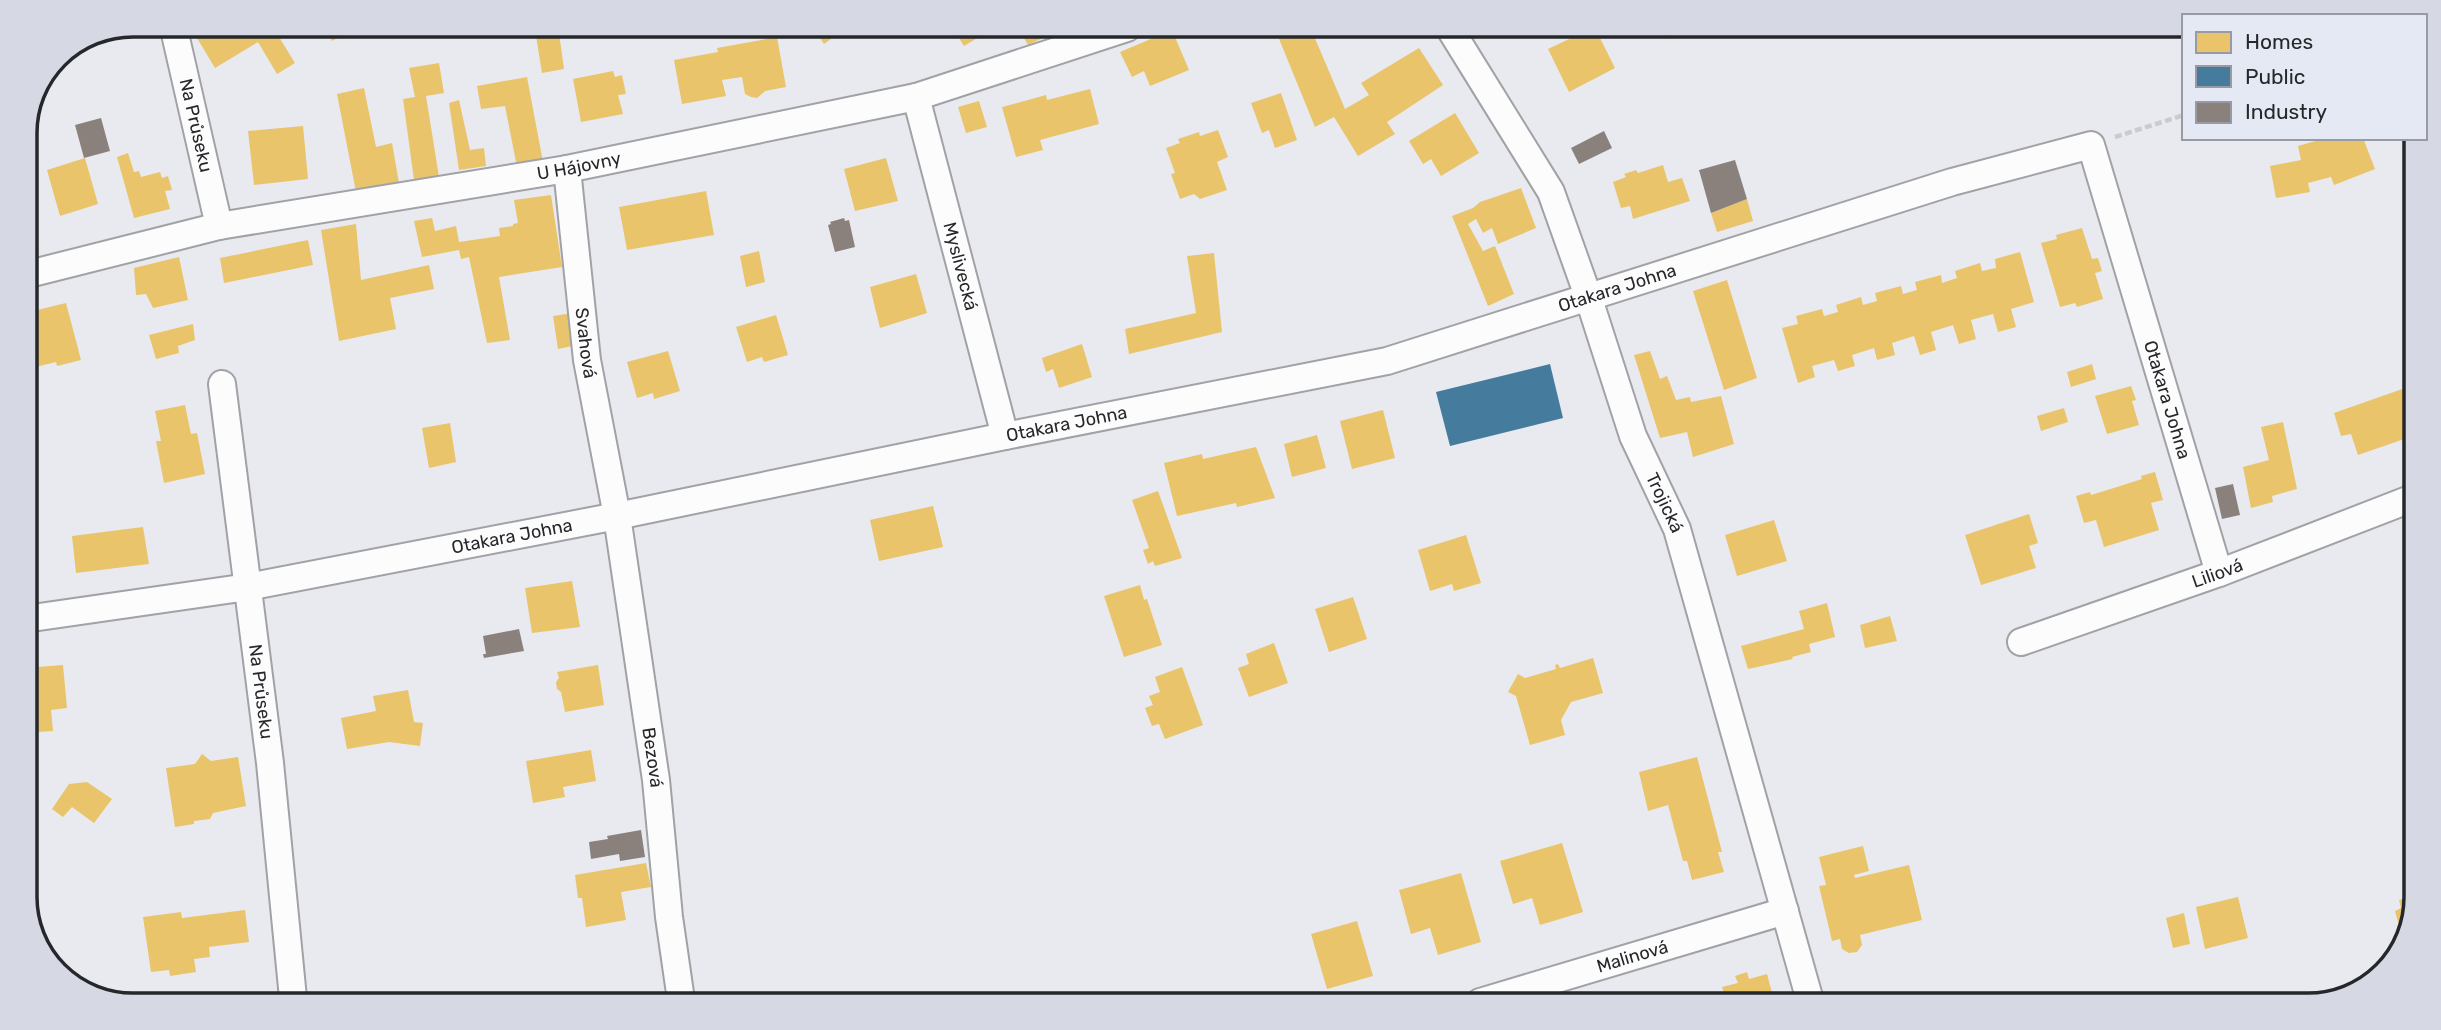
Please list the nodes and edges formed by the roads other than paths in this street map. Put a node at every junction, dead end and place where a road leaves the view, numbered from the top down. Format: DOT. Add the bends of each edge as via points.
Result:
graph roads {
  1 [pos="176,37"];
  2 [pos="1099,37"];
  3 [pos="1460,37"];
  4 [pos="916,97"];
  5 [pos="567,169"];
  6 [pos="219,226"];
  7 [pos="37,272"];
  8 [pos="1588,296"];
  9 [pos="222,384"];
  10 [pos="1005,436"];
  11 [pos="2404,501"];
  12 [pos="617,516"];
  13 [pos="2219,573"];
  14 [pos="248,587"];
  15 [pos="37,617"];
  16 [pos="2021,642"];
  17 [pos="1785,911"];
  18 [pos="293,993"];
  19 [pos="680,993"];
  20 [pos="1510,993"];
  21 [pos="1808,993"];
  1 -- 6 [label="street, Na Průseku"];
  2 -- 4 [label="street, U Hájovny"];
  3 -- 8 [label="street, Trojická" via="1551,192"];
  4 -- 5 [label="street, U Hájovny"];
  4 -- 10 [label="street, Myslivecká"];
  5 -- 6 [label="street, U Hájovny"];
  5 -- 12 [label="street, Svahová" via="587,360"];
  6 -- 7 [label="street, U Hájovny"];
  8 -- 10 [label="street, Otakara Johna" via="1387,361"];
  8 -- 13 [label="street, Otakara Johna" via="1952,182 2091,145"];
  8 -- 17 [label="street, Trojická" via="1633,436 1677,528"];
  9 -- 14 [label="street, Na Průseku"];
  10 -- 12 [label="street, Otakara Johna"];
  11 -- 13 [label="street, Liliová"];
  12 -- 14 [label="street, Otakara Johna"];
  12 -- 19 [label="street, Bezová" via="656,780"];
  13 -- 16 [label="street, Liliová"];
  14 -- 15 [label="street, Otakara Johna"];
  14 -- 18 [label="street, Na Průseku"];
  17 -- 20 [label="street, Malinová"];
  17 -- 21 [label="street, Trojická"];
}
